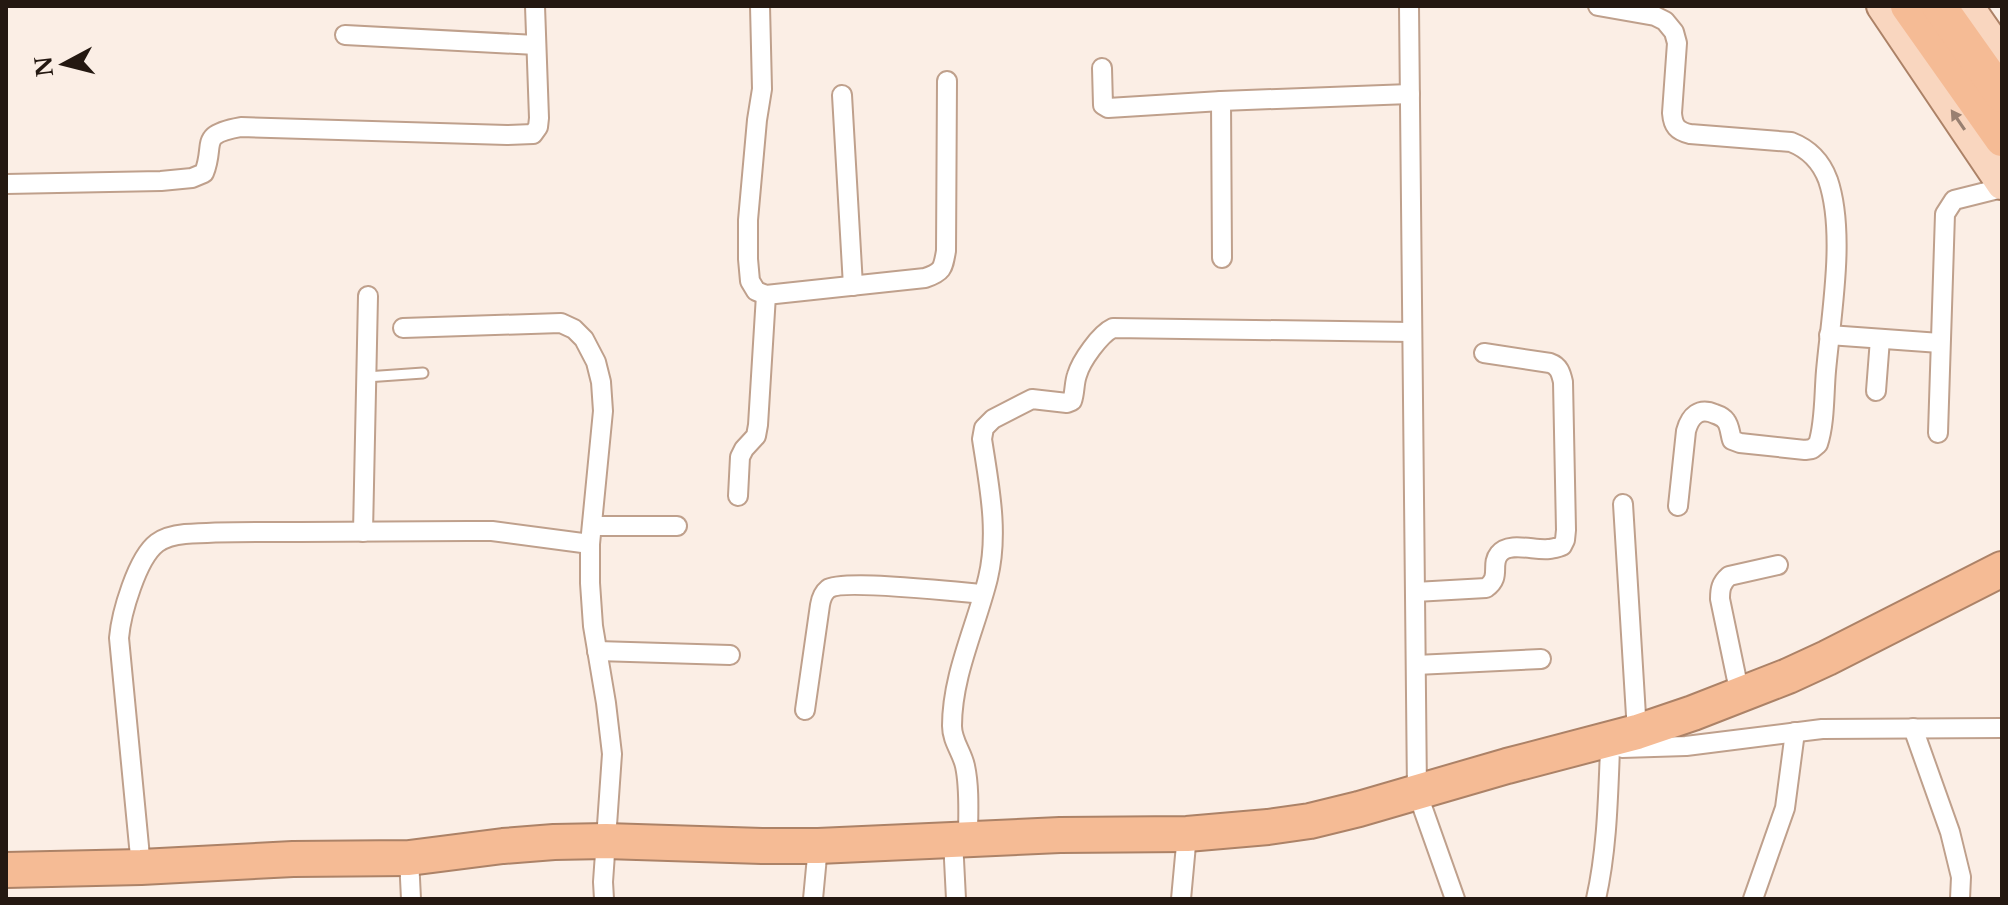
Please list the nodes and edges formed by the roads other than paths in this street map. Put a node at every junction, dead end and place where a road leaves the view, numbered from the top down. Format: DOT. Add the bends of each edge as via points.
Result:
graph roads {
  1 [pos="535,6"];
  2 [pos="760,6"];
  3 [pos="1409,6"];
  4 [pos="1598,6"];
  5 [pos="1882,6"];
  6 [pos="1908,6"];
  7 [pos="1939,6"];
  8 [pos="1968,6"];
  9 [pos="345,35"];
  10 [pos="536,45"];
  11 [pos="2002,55"];
  12 [pos="1102,68"];
  13 [pos="947,81"];
  14 [pos="1410,94"];
  15 [pos="842,95"];
  16 [pos="2002,95"];
  17 [pos="1221,101"];
  18 [pos="2002,139"];
  19 [pos="6,184"];
  20 [pos="2002,186"];
  21 [pos="1222,258"];
  22 [pos="853,286"];
  23 [pos="766,295"];
  24 [pos="368,296"];
  25 [pos="403,328"];
  26 [pos="1412,332"];
  27 [pos="1829,335"];
  28 [pos="1880,339"];
  29 [pos="1940,343"];
  30 [pos="1484,353"];
  31 [pos="423,373"];
  32 [pos="366,377"];
  33 [pos="1876,391"];
  34 [pos="1938,433"];
  35 [pos="738,496"];
  36 [pos="1623,504"];
  37 [pos="1678,506"];
  38 [pos="677,526"];
  39 [pos="363,532"];
  40 [pos="591,535"];
  41 [pos="1778,565"];
  42 [pos="2002,569"];
  43 [pos="1415,592"];
  44 [pos="983,594"];
  45 [pos="597,651"];
  46 [pos="730,655"];
  47 [pos="1541,659"];
  48 [pos="1416,665"];
  49 [pos="1740,695"];
  50 [pos="805,710"];
  51 [pos="1913,728"];
  52 [pos="2002,728"];
  53 [pos="1795,732"];
  54 [pos="1623,741"];
  55 [pos="1417,792"];
  56 [pos="1187,834"];
  57 [pos="961,840"];
  58 [pos="606,841"];
  59 [pos="818,846"];
  60 [pos="409,858"];
  61 [pos="141,867"];
  62 [pos="6,870"];
  63 [pos="411,899"];
  64 [pos="604,899"];
  65 [pos="813,899"];
  66 [pos="956,899"];
  67 [pos="1181,899"];
  68 [pos="1455,899"];
  69 [pos="1596,899"];
  70 [pos="1753,899"];
  71 [pos="1960,899"];
  1 -- 10 [label="street"];
  2 -- 23 [label="street" via="762,89 748,259 750,281"];
  3 -- 14 [label="street"];
  4 -- 27 [label="street" via="1655,16 1674,32 1672,113 1679,131 1791,142 1818,160 1834,199 1835,289"];
  20 -- 5 [label="main road, one-way"];
  6 -- 18 [label="highway"];
  7 -- 16 [label="highway"];
  8 -- 11 [label="main road"];
  9 -- 10 [label="street"];
  10 -- 19 [label="street" via="539,118 533,134 241,127 213,136 204,173 192,178"];
  12 -- 17 [label="street" via="1102,99 1108,108"];
  13 -- 22 [label="street" via="943,267 925,278"];
  14 -- 17 [label="street"];
  14 -- 26 [label="street"];
  15 -- 22 [label="street"];
  17 -- 21 [label="street"];
  20 -- 29 [label="street" via="1954,200 1945,214"];
  22 -- 23 [label="street"];
  23 -- 35 [label="street" via="758,425 740,457"];
  24 -- 32 [label="street"];
  25 -- 40 [label="street" via="561,323 584,339 596,362 603,411"];
  26 -- 43 [label="street"];
  26 -- 44 [label="street" via="1107,331 1077,373 1072,401 1032,399 984,428 993,532"];
  27 -- 28 [label="street"];
  27 -- 37 [label="street" via="1818,444 1805,450 1740,443 1732,440 1725,419 1700,412 1688,422"];
  28 -- 29 [label="street"];
  28 -- 33 [label="street"];
  29 -- 34 [label="street"];
  30 -- 43 [label="street" via="1550,363 1560,371 1565,540 1549,549 1506,548 1499,553 1496,575 1486,588"];
  31 -- 32 [label="lane"];
  32 -- 39 [label="street"];
  36 -- 54 [label="street"];
  38 -- 40 [label="street"];
  39 -- 40 [label="street"];
  39 -- 61 [label="street" via="183,534 154,545 143,561 120,619 119,638"];
  40 -- 45 [label="street"];
  41 -- 49 [label="street" via="1723,581 1720,599"];
  42 -- 49 [label="highway" via="1827,658"];
  43 -- 48 [label="street"];
  44 -- 50 [label="street" via="859,585 828,589 820,605"];
  44 -- 57 [label="street" via="960,669 952,727 965,765"];
  45 -- 46 [label="street"];
  45 -- 58 [label="street" via="612,754"];
  47 -- 48 [label="street"];
  48 -- 55 [label="street"];
  49 -- 54 [label="highway"];
  51 -- 52 [label="street"];
  51 -- 53 [label="street"];
  51 -- 71 [label="street" via="1950,832 1961,877"];
  53 -- 54 [label="street" via="1686,746"];
  53 -- 70 [label="street" via="1785,808"];
  54 -- 55 [label="highway"];
  54 -- 69 [label="street"];
  55 -- 56 [label="highway" via="1310,821"];
  55 -- 68 [label="street"];
  56 -- 57 [label="highway"];
  56 -- 67 [label="street"];
  57 -- 59 [label="highway"];
  57 -- 66 [label="street"];
  58 -- 59 [label="highway"];
  58 -- 60 [label="highway"];
  58 -- 64 [label="street"];
  59 -- 65 [label="street"];
  60 -- 61 [label="highway"];
  60 -- 63 [label="street"];
  61 -- 62 [label="highway"];
}
